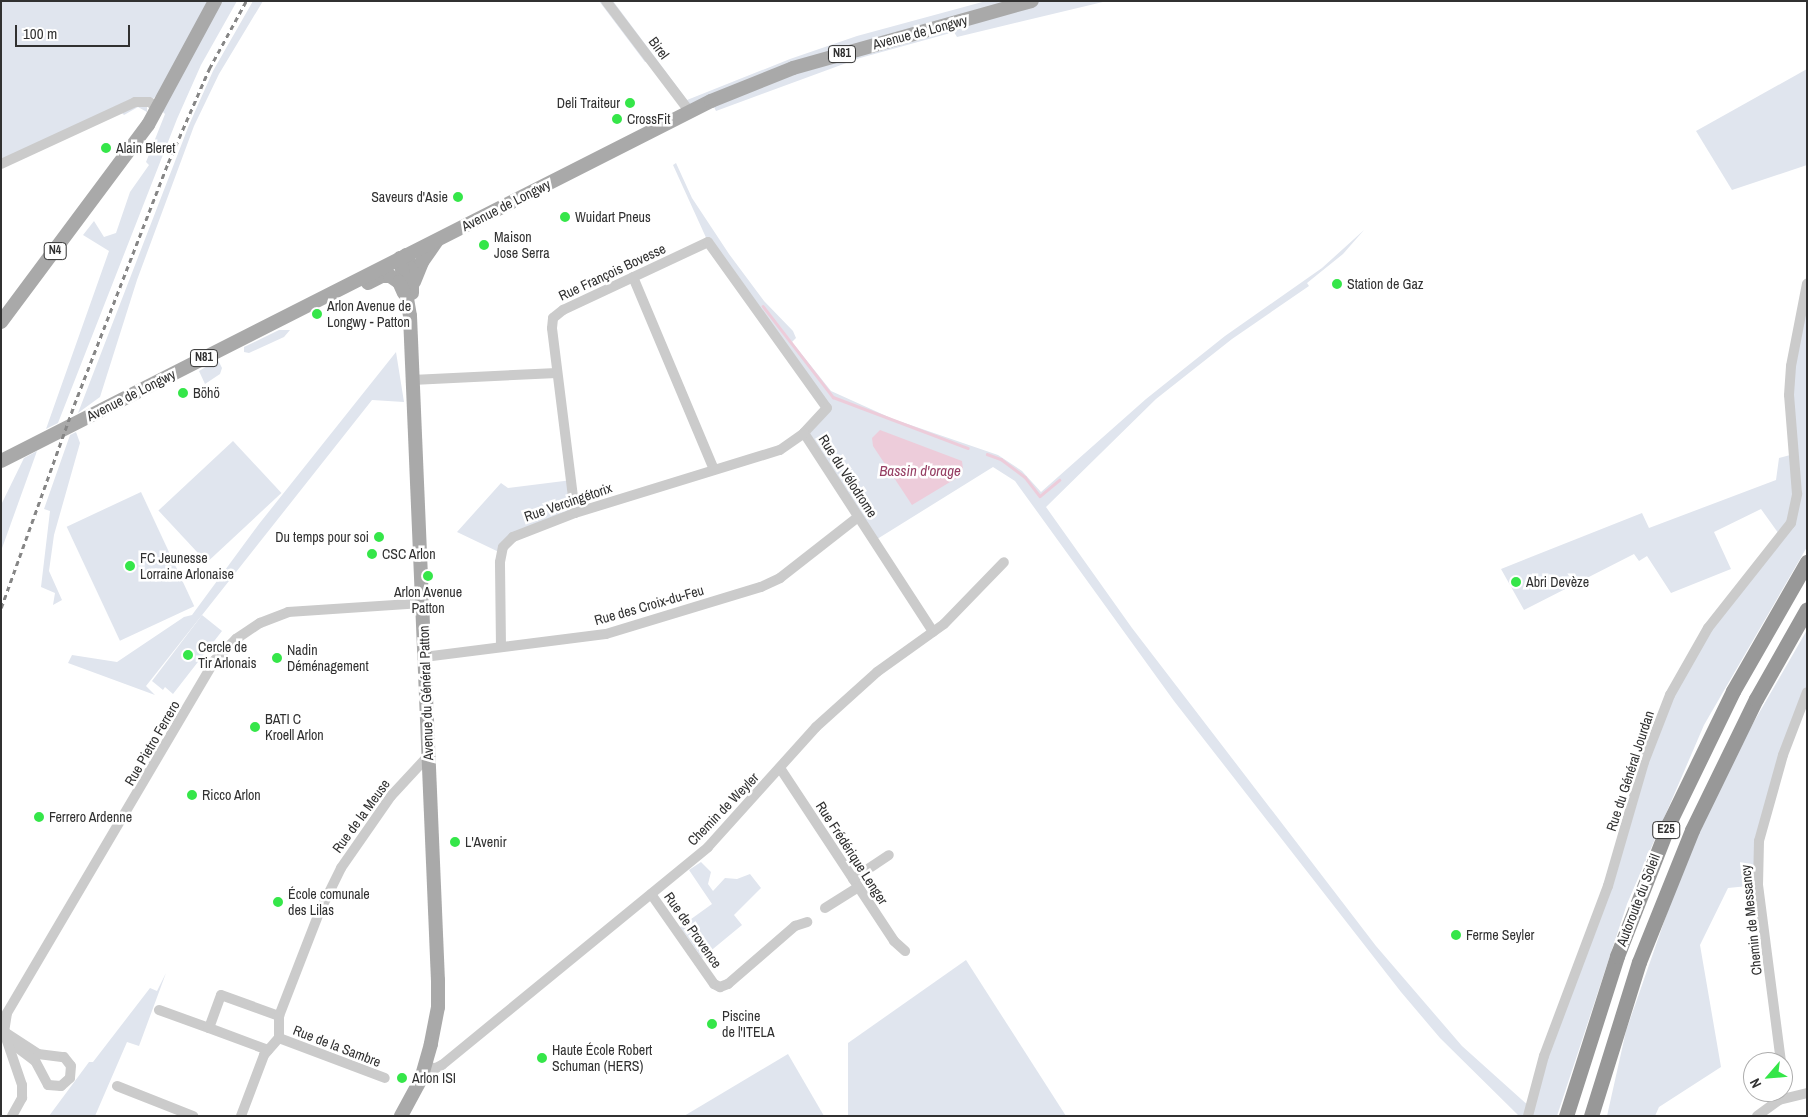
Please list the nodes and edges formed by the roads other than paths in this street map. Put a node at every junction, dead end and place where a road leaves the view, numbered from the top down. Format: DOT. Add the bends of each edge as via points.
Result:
graph roads {
  1 [pos="215,1"];
  2 [pos="606,1"];
  3 [pos="1032,1"];
  4 [pos="159,108"];
  5 [pos="690,112"];
  6 [pos="1,164"];
  7 [pos="438,239"];
  8 [pos="708,242"];
  9 [pos="403,257"];
  10 [pos="633,277"];
  11 [pos="413,282"];
  12 [pos="1807,284"];
  13 [pos="328,295"];
  14 [pos="410,316"];
  15 [pos="1,322"];
  16 [pos="557,373"];
  17 [pos="412,380"];
  18 [pos="804,433"];
  19 [pos="1,460"];
  20 [pos="714,470"];
  21 [pos="575,512"];
  22 [pos="858,517"];
  23 [pos="1004,562"];
  24 [pos="1807,562"];
  25 [pos="422,603"];
  26 [pos="1807,609"];
  27 [pos="933,632"];
  28 [pos="501,647"];
  29 [pos="424,657"];
  30 [pos="1807,692"];
  31 [pos="428,756"];
  32 [pos="780,768"];
  33 [pos="429,779"];
  34 [pos="404,781"];
  35 [pos="889,855"];
  36 [pos="856,883"];
  37 [pos="651,894"];
  38 [pos="825,908"];
  39 [pos="807,922"];
  40 [pos="905,951"];
  41 [pos="159,1010"];
  42 [pos="279,1016"];
  43 [pos="209,1028"];
  44 [pos="6,1036"];
  45 [pos="279,1038"];
  46 [pos="268,1050"];
  47 [pos="1780,1052"];
  48 [pos="425,1063"];
  49 [pos="385,1078"];
  50 [pos="116,1086"];
  51 [pos="1807,1093"];
  52 [pos="1793,1095"];
  53 [pos="1773,1102"];
  54 [pos="1529,1115"];
  55 [pos="12,1116"];
  56 [pos="194,1116"];
  57 [pos="241,1116"];
  58 [pos="395,1116"];
  59 [pos="401,1116"];
  60 [pos="1566,1116"];
  61 [pos="1592,1116"];
  62 [pos="1757,1116"];
  1 -- 4 [label="main road, N4"];
  2 -- 5 [label="street, Birel"];
  3 -- 5 [label="main road, Avenue de Longwy / N81" via="793,68"];
  4 -- 6 [label="street" via="149,102 135,102"];
  4 -- 15 [label="main road, N4"];
  5 -- 7 [label="main road, Avenue de Longwy / N81"];
  7 -- 9 [label="main road, Avenue de Longwy / N81"];
  7 -- 11 [label="main road"];
  8 -- 10 [label="street, Rue François Bovesse"];
  8 -- 18 [label="street, Rue du Vélodrome" via="826,408"];
  9 -- 11 [label="main road" via="412,268"];
  9 -- 13 [label="main road, Avenue de Longwy / N81"];
  9 -- 14 [label="main road"];
  10 -- 16 [label="street, Rue François Bovesse" via="563,310 554,318 552,328"];
  10 -- 20 [label="street"];
  11 -- 14 [label="main road"];
  12 -- 54 [label="street, Rue du Général Jourdan" via="1790,385 1797,494 1791,523 1708,628 1670,695 1644,762 1608,886 1544,1056"];
  13 -- 14 [label="main road, N81" via="340,297 382,276 390,276 399,282"];
  13 -- 19 [label="main road, Avenue de Longwy / N81"];
  14 -- 17 [label="main road, Avenue du Général Patton"];
  16 -- 17 [label="street"];
  16 -- 21 [label="street, Rue François Bovesse"];
  17 -- 25 [label="main road, Avenue du Général Patton"];
  18 -- 20 [label="street, Rue Vercingétorix" via="780,450"];
  18 -- 22 [label="street, Rue du Vélodrome"];
  20 -- 21 [label="street, Rue Vercingétorix"];
  21 -- 28 [label="street, Rue Vercingétorix" via="526,529 503,547 500,562"];
  22 -- 27 [label="street, Rue du Vélodrome"];
  22 -- 28 [label="street, Rue des Croix-du-Feu" via="780,578 761,587 606,634"];
  23 -- 27 [label="street, Chemin de Weyler"];
  24 -- 60 [label="highway, Autoroute du Soleil / E25" via="1733,691 1669,823 1617,956"];
  25 -- 29 [label="main road, Avenue du Général Patton"];
  25 -- 44 [label="street, Rue Pietro Ferrero" via="288,612 260,623 236,639 216,660 7,1013"];
  26 -- 61 [label="highway, Autoroute du Soleil / E25" via="1752,706 1692,830 1639,962"];
  27 -- 32 [label="street, Chemin de Weyler" via="844,700"];
  28 -- 29 [label="street, Rue des Croix-du-Feu"];
  29 -- 31 [label="main road, Avenue du Général Patton"];
  30 -- 47 [label="street, Chemin de Messancy" via="1783,755 1759,841 1758,885"];
  31 -- 33 [label="main road, Avenue du Général Patton"];
  31 -- 34 [label="street, Rue de la Meuse"];
  32 -- 36 [label="street, Rue Frédérique Lenger"];
  32 -- 37 [label="street, Chemin de Weyler" via="708,847"];
  33 -- 34 [label="street, Rue de la Meuse" via="415,777"];
  33 -- 48 [label="main road, Avenue du Général Patton" via="438,993"];
  34 -- 42 [label="street, Rue de la Meuse" via="361,835 341,868 318,916"];
  35 -- 36 [label="street"];
  36 -- 38 [label="street"];
  36 -- 40 [label="street, Rue Frédérique Lenger"];
  37 -- 39 [label="street, Rue de Provence" via="714,984 720,987 728,984 795,926"];
  37 -- 48 [label="street, Chemin de Weyler" via="447,1060 436,1068"];
  41 -- 43 [label="street"];
  42 -- 43 [label="street, Rue de la Sambre" via="221,995"];
  42 -- 45 [label="street, Rue de la Meuse"];
  43 -- 46 [label="street"];
  44 -- 44 [label="street" via="35,1061 48,1085 61,1086 70,1078 71,1066 64,1057 38,1054"];
  44 -- 55 [label="street" via="22,1085 22,1098"];
  45 -- 46 [label="street"];
  45 -- 49 [label="street, Rue de la Sambre"];
  46 -- 57 [label="street"];
  48 -- 58 [label="main road, Avenue du Général Patton"];
  48 -- 59 [label="main road, Avenue du Général Patton" via="421,1079"];
  50 -- 56 [label="street"];
  51 -- 52 [label="street"];
  53 -- 62 [label="street"];
}
